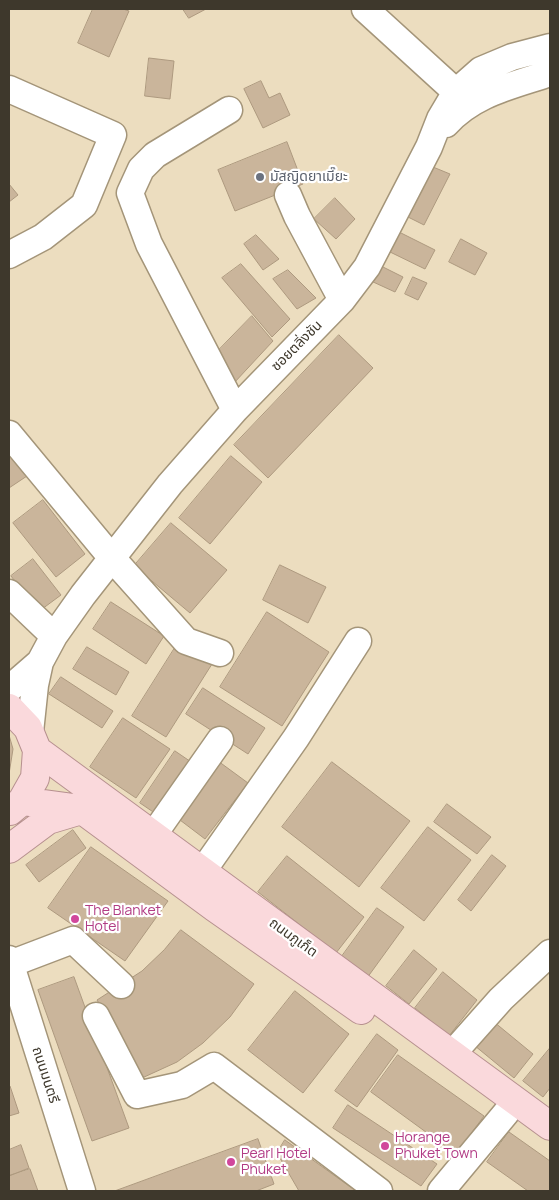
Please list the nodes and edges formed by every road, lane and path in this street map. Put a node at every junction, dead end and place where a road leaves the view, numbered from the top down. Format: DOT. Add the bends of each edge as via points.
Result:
graph roads {
  1 [pos="365,9"];
  2 [pos="550,48"];
  3 [pos="550,73"];
  4 [pos="9,89"];
  5 [pos="461,99"];
  6 [pos="229,110"];
  7 [pos="288,195"];
  8 [pos="9,255"];
  9 [pos="342,300"];
  10 [pos="235,410"];
  11 [pos="9,434"];
  12 [pos="111,557"];
  13 [pos="9,593"];
  14 [pos="54,636"];
  15 [pos="358,641"];
  16 [pos="220,653"];
  17 [pos="40,662"];
  18 [pos="9,689"];
  19 [pos="9,708"];
  20 [pos="220,740"];
  21 [pos="33,741"];
  22 [pos="16,807"];
  23 [pos="81,809"];
  24 [pos="154,834"];
  25 [pos="9,849"];
  26 [pos="202,872"];
  27 [pos="220,898"];
  28 [pos="550,953"];
  29 [pos="10,961"];
  30 [pos="121,985"];
  31 [pos="96,1016"];
  32 [pos="447,1060"];
  33 [pos="511,1106"];
  34 [pos="550,1126"];
  35 [pos="550,1145"];
  36 [pos="82,1191"];
  37 [pos="379,1191"];
  38 [pos="441,1191"];
  1 -- 5 [label="street"];
  2 -- 5 [label="street, ซอยตลิ่งชัน" via="512,57 481,70"];
  3 -- 5 [label="street"];
  4 -- 8 [label="street" via="113,135 84,205 43,237"];
  5 -- 9 [label="street, ซอยตลิ่งชัน" via="440,119 429,147 367,267"];
  6 -- 10 [label="street" via="155,155 140,169 130,193 154,253"];
  7 -- 9 [label="street"];
  9 -- 10 [label="street, ซอยตลิ่งชัน"];
  10 -- 12 [label="street, ซอยตลิ่งชัน"];
  11 -- 12 [label="street"];
  12 -- 14 [label="street, ซอยตลิ่งชัน"];
  12 -- 16 [label="street" via="186,642"];
  13 -- 14 [label="street"];
  14 -- 17 [label="street, ซอยตลิ่งชัน"];
  15 -- 26 [label="street" via="296,738"];
  17 -- 18 [label="street, ซอยตลิ่งชัน"];
  17 -- 21 [label="street, ซอยตลิ่งชัน" via="35,685"];
  19 -- 21 [label="main road, ถนนภูเก็ต"];
  20 -- 24 [label="street"];
  21 -- 22 [label="main road" via="35,778"];
  21 -- 24 [label="main road, ถนนภูเก็ต"];
  22 -- 23 [label="main road, ถนนภูเก็ต"];
  23 -- 25 [label="main road" via="48,820"];
  23 -- 27 [label="main road, ถนนภูเก็ต"];
  24 -- 26 [label="main road, ถนนภูเก็ต"];
  26 -- 27 [label="main road, ถนนภูเก็ต"];
  27 -- 32 [label="main road, ถนนภูเก็ต"];
  28 -- 32 [label="street" via="501,999"];
  29 -- 30 [label="street" via="73,940"];
  29 -- 36 [label="street, ถนนมนตรี"];
  31 -- 37 [label="street" via="138,1095 182,1085 214,1066"];
  32 -- 33 [label="main road, ถนนภูเก็ต"];
  33 -- 34 [label="main road, ถนนภูเก็ต"];
  33 -- 35 [label="main road, ถนนภูเก็ต"];
  33 -- 38 [label="street"];
}
